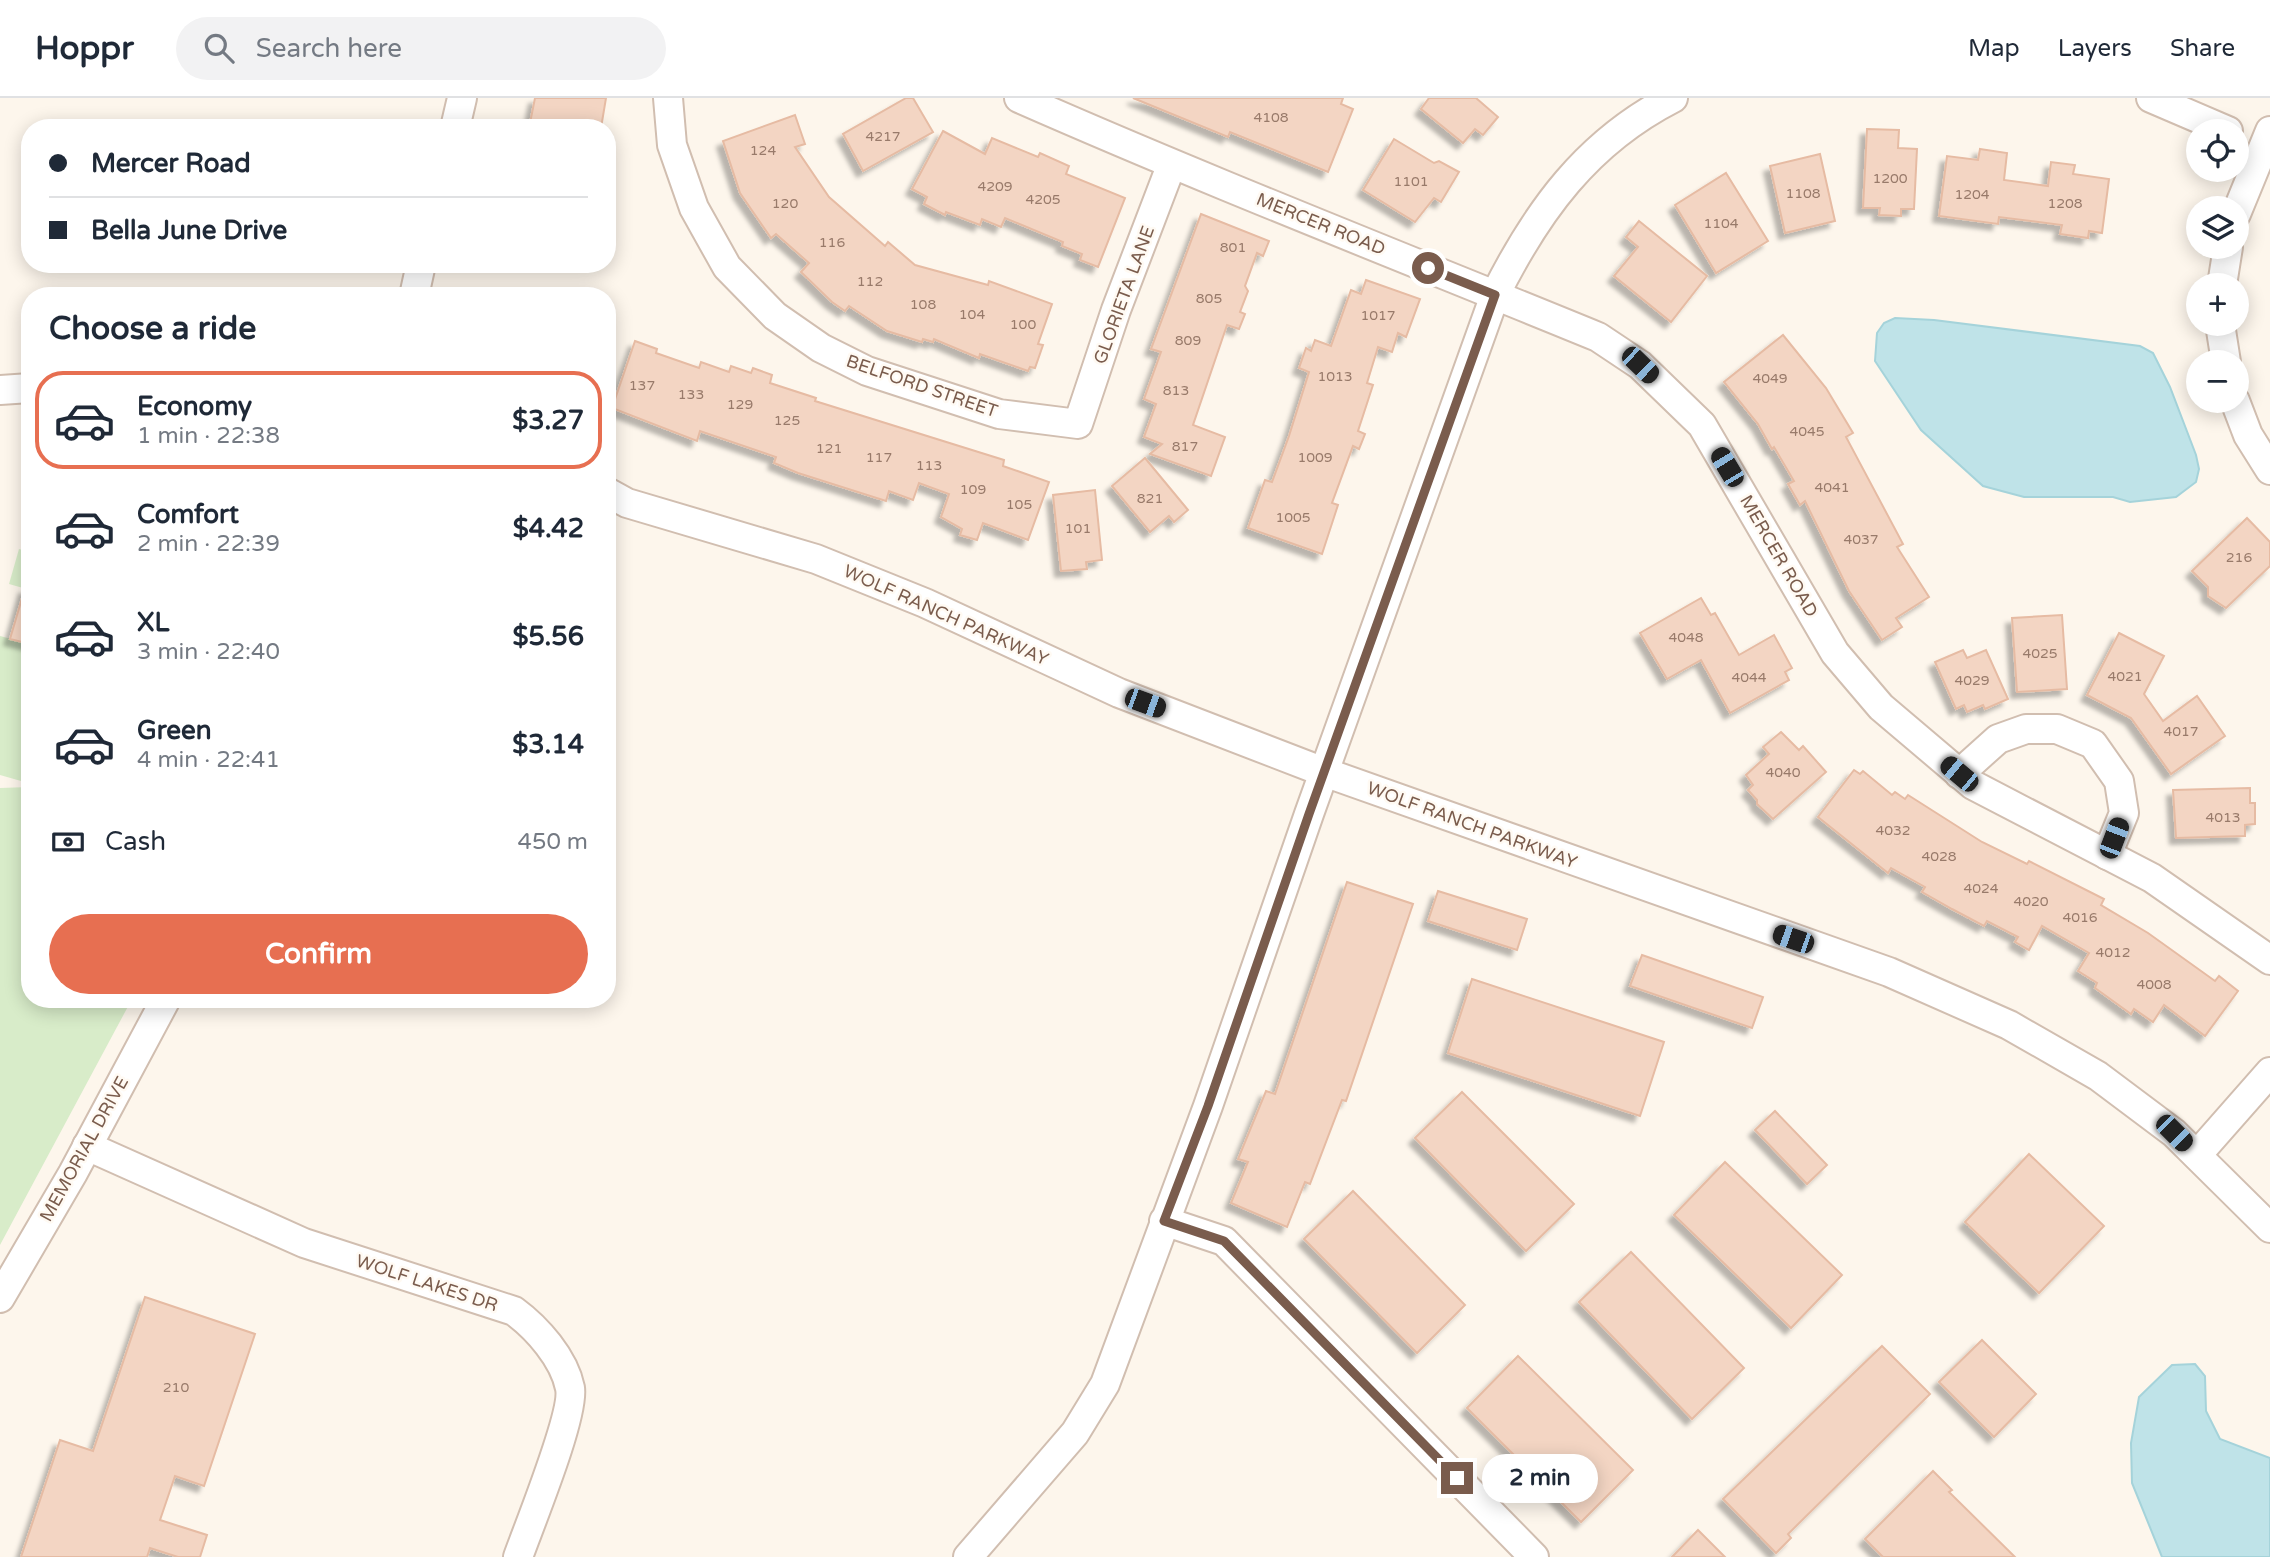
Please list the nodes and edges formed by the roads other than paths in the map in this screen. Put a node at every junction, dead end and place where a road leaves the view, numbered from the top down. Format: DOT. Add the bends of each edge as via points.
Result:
graph roads {
  1 [pos="462,98"];
  2 [pos="668,98"];
  3 [pos="1019,98"];
  4 [pos="1672,98"];
  5 [pos="2151,98"];
  6 [pos="457,119"];
  7 [pos="2200,119"];
  8 [pos="2249,138"];
  9 [pos="2268,142"];
  10 [pos="1171,166"];
  11 [pos="2244,196"];
  12 [pos="1495,295"];
  13 [pos="2240,413"];
  14 [pos="1078,424"];
  15 [pos="2270,470"];
  16 [pos="616,501"];
  17 [pos="1324,772"];
  18 [pos="1959,774"];
  19 [pos="2108,855"];
  20 [pos="2270,960"];
  21 [pos="161,1008"];
  22 [pos="2270,1072"];
  23 [pos="87,1146"];
  24 [pos="2197,1155"];
  25 [pos="1164,1221"];
  26 [pos="2270,1228"];
  27 [pos="0,1298"];
  28 [pos="517,1557"];
  29 [pos="968,1557"];
  30 [pos="1534,1557"];
  1 -- 6 [label="street"];
  2 -- 14 [label="street, BELFORD STREET" via="673,145 694,208 727,267 775,316 821,348 867,371 999,414"];
  3 -- 10 [label="street, MERCER ROAD"];
  4 -- 12 [label="street" via="1643,113 1583,163 1542,211"];
  5 -- 7 [label="street"];
  8 -- 9 [label="street"];
  9 -- 11 [label="street"];
  10 -- 12 [label="street, MERCER ROAD"];
  10 -- 14 [label="street, GLORIETA LANE"];
  12 -- 17 [label="street"];
  12 -- 18 [label="street, MERCER ROAD" via="1598,337 1640,365 1702,425 1835,653 1881,707"];
  13 -- 15 [label="street"];
  16 -- 17 [label="street, WOLF RANCH PARKWAY" via="816,559 925,603 1119,693"];
  17 -- 24 [label="street, WOLF RANCH PARKWAY" via="1889,972 2009,1025 2098,1076"];
  17 -- 25 [label="street"];
  18 -- 19 [label="street, MERCER ROAD"];
  18 -- 19 [label="street" via="1997,739 2026,729 2057,729 2093,744 2119,781 2124,813"];
  19 -- 20 [label="street, MERCER ROAD" via="2152,878"];
  21 -- 23 [label="street, MEMORIAL DRIVE"];
  22 -- 24 [label="street"];
  23 -- 27 [label="street, MEMORIAL DRIVE"];
  23 -- 28 [label="street, WOLF LAKES DR" via="304,1243 514,1311 535,1326 570,1388 566,1418"];
  24 -- 26 [label="street, WOLF RANCH PARKWAY"];
  25 -- 29 [label="street" via="1105,1384 1076,1433"];
  25 -- 30 [label="street" via="1224,1241"];
}
